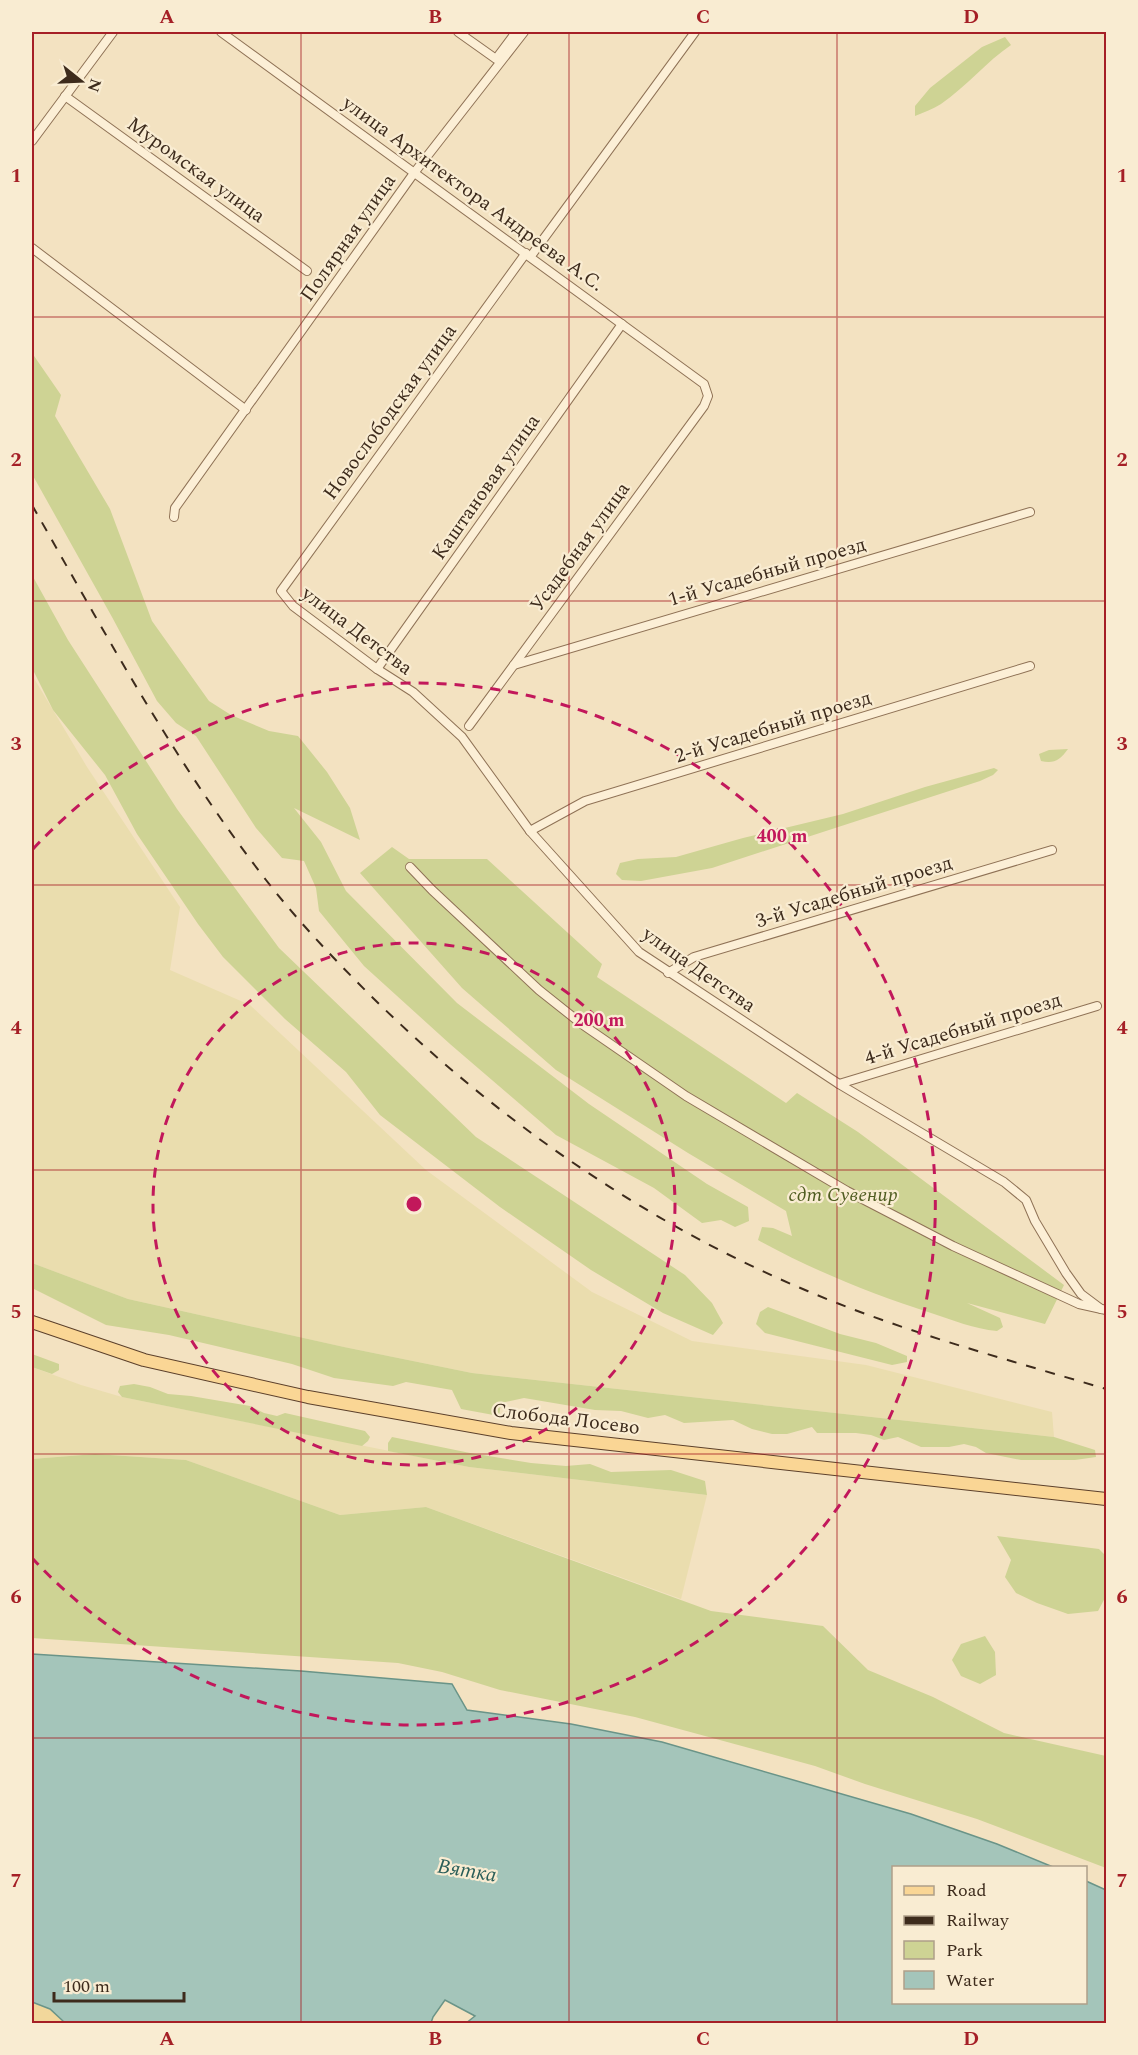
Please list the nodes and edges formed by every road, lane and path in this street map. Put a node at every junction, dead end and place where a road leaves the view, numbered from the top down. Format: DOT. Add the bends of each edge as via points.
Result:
graph roads {
  1 [pos="113,32"];
  2 [pos="221,32"];
  3 [pos="458,32"];
  4 [pos="516,32"];
  5 [pos="524,32"];
  6 [pos="695,32"];
  7 [pos="65,96"];
  8 [pos="32,141"];
  9 [pos="414,173"];
  10 [pos="32,248"];
  11 [pos="529,254"];
  12 [pos="307,271"];
  13 [pos="622,324"];
  14 [pos="704,384"];
  15 [pos="246,410"];
  16 [pos="1030,512"];
  17 [pos="174,517"];
  18 [pos="281,591"];
  19 [pos="514,665"];
  20 [pos="1030,666"];
  21 [pos="377,669"];
  22 [pos="470,726"];
  23 [pos="530,831"];
  24 [pos="1052,850"];
  25 [pos="410,867"];
  26 [pos="668,973"];
  27 [pos="1096,1006"];
  28 [pos="839,1084"];
  29 [pos="1104,1309"];
  30 [pos="32,1322"];
  31 [pos="1107,1499"];
  1 -- 7 [label="street"];
  2 -- 9 [label="street, улица Архитектора Андреева А.С."];
  3 -- 4 [label="street" via="496,59"];
  5 -- 9 [label="street, Полярная улица"];
  6 -- 11 [label="street, Новослободская улица"];
  7 -- 8 [label="street"];
  7 -- 12 [label="street, Муромская улица"];
  9 -- 11 [label="street, улица Архитектора Андреева А.С."];
  9 -- 15 [label="street, Полярная улица"];
  10 -- 15 [label="street"];
  11 -- 13 [label="street, улица Архитектора Андреева А.С."];
  11 -- 18 [label="street, Новослободская улица"];
  13 -- 14 [label="street, улица Архитектора Андреева А.С."];
  13 -- 21 [label="street, Каштановая улица"];
  14 -- 19 [label="street, Усадебная улица" via="708,396 704,406"];
  15 -- 17 [label="street, Полярная улица" via="175,508"];
  16 -- 19 [label="street, 1-й Усадебный проезд"];
  18 -- 21 [label="street, улица Детства" via="293,606"];
  19 -- 22 [label="street, Усадебная улица"];
  20 -- 23 [label="street, 2-й Усадебный проезд" via="585,801"];
  21 -- 23 [label="street, улица Детства" via="413,692 462,737"];
  23 -- 26 [label="street, улица Детства" via="639,952"];
  24 -- 26 [label="street, 3-й Усадебный проезд" via="694,957"];
  25 -- 29 [label="street" via="539,990 686,1096 847,1191 943,1241 1078,1304"];
  26 -- 28 [label="street, улица Детства"];
  27 -- 28 [label="street, 4-й Усадебный проезд"];
  28 -- 29 [label="street, улица Детства" via="1004,1182 1026,1200 1066,1274 1081,1294"];
  30 -- 31 [label="main road, Слобода Лосево" via="155,1363 308,1397 512,1433"];
}
